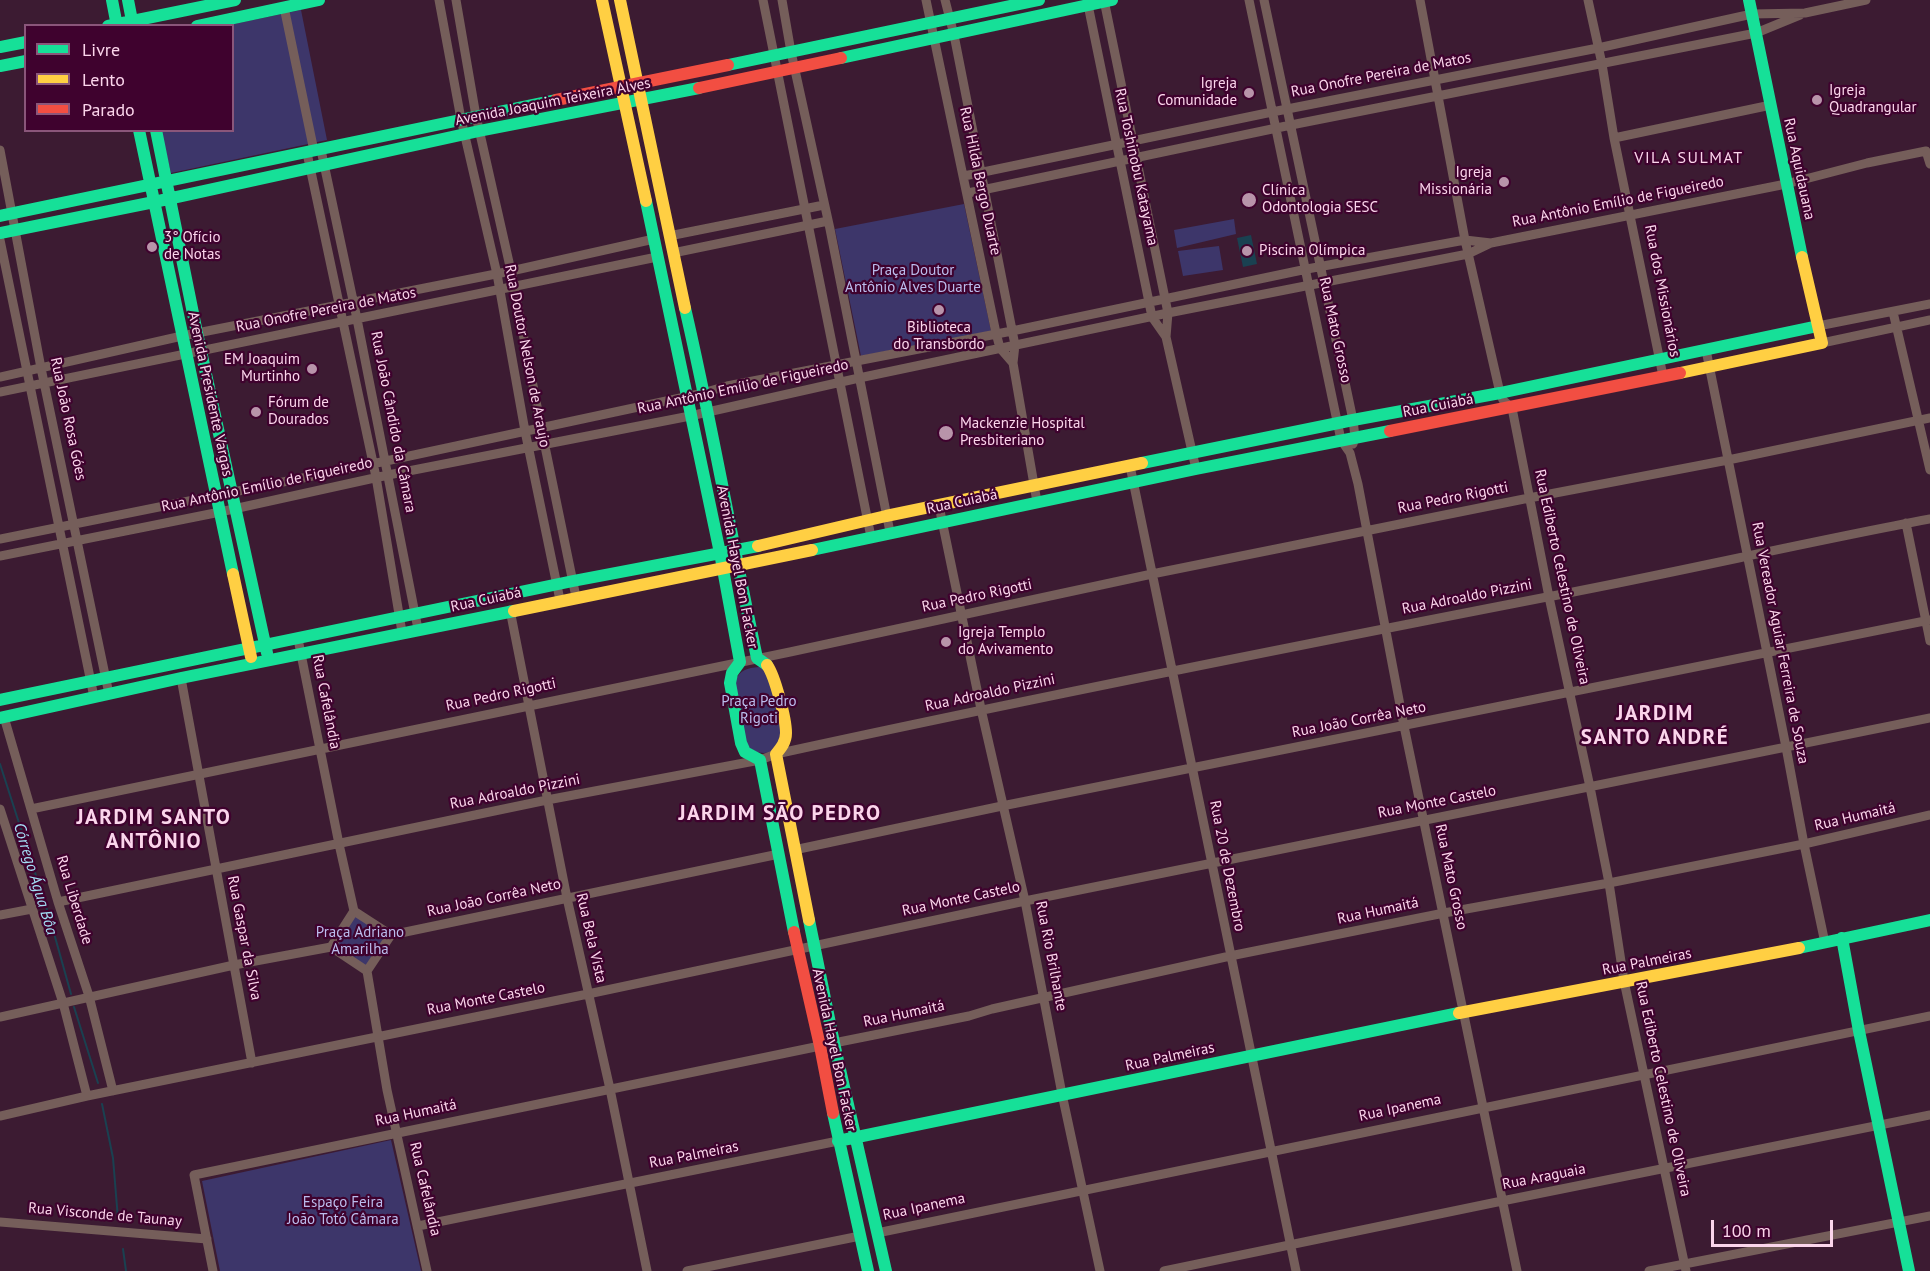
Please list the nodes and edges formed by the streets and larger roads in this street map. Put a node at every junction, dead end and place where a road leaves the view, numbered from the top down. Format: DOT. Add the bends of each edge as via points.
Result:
graph roads {
  1 [pos="112,0"];
  2 [pos="128,0"];
  3 [pos="235,0"];
  4 [pos="319,0"];
  5 [pos="439,0"];
  6 [pos="456,0"];
  7 [pos="602,0"];
  8 [pos="620,0"];
  9 [pos="763,0"];
  10 [pos="782,0"];
  11 [pos="926,0"];
  12 [pos="945,0"];
  13 [pos="1039,0"];
  14 [pos="1248,0"];
  15 [pos="1264,0"];
  16 [pos="1420,0"];
  17 [pos="1588,0"];
  18 [pos="1749,0"];
  19 [pos="1866,0"];
  20 [pos="1107,1"];
  21 [pos="1087,3"];
  22 [pos="283,4"];
  23 [pos="1805,13"];
  24 [pos="1752,14"];
  25 [pos="950,19"];
  26 [pos="132,23"];
  27 [pos="114,24"];
  28 [pos="205,24"];
  29 [pos="932,24"];
  30 [pos="1756,33"];
  31 [pos="954,35"];
  32 [pos="935,39"];
  33 [pos="24,42"];
  34 [pos="0,47"];
  35 [pos="1598,48"];
  36 [pos="791,52"];
  37 [pos="773,56"];
  38 [pos="24,61"];
  39 [pos="1602,64"];
  40 [pos="0,66"];
  41 [pos="794,68"];
  42 [pos="776,71"];
  43 [pos="1435,80"];
  44 [pos="638,84"];
  45 [pos="622,87"];
  46 [pos="1438,96"];
  47 [pos="640,100"];
  48 [pos="625,104"];
  49 [pos="1771,105"];
  50 [pos="1287,109"];
  51 [pos="1272,112"];
  52 [pos="476,116"];
  53 [pos="461,119"];
  54 [pos="1291,125"];
  55 [pos="1276,128"];
  56 [pos="479,131"];
  57 [pos="139,132"];
  58 [pos="156,132"];
  59 [pos="1173,132"];
  60 [pos="464,135"];
  61 [pos="1614,138"];
  62 [pos="1133,141"];
  63 [pos="1116,144"];
  64 [pos="1177,148"];
  65 [pos="0,150"];
  66 [pos="314,151"];
  67 [pos="1136,157"];
  68 [pos="1119,160"];
  69 [pos="1930,164"];
  70 [pos="324,165"];
  71 [pos="310,167"];
  72 [pos="980,173"];
  73 [pos="964,176"];
  74 [pos="167,182"];
  75 [pos="1786,184"];
  76 [pos="150,185"];
  77 [pos="984,190"];
  78 [pos="968,193"];
  79 [pos="171,198"];
  80 [pos="154,202"];
  81 [pos="824,205"];
  82 [pos="806,209"];
  83 [pos="13,213"];
  84 [pos="0,216"];
  85 [pos="1631,216"];
  86 [pos="828,221"];
  87 [pos="809,226"];
  88 [pos="16,229"];
  89 [pos="0,233"];
  90 [pos="669,236"];
  91 [pos="654,239"];
  92 [pos="0,240"];
  93 [pos="1465,240"];
  94 [pos="1491,243"];
  95 [pos="673,253"];
  96 [pos="1468,254"];
  97 [pos="657,257"];
  98 [pos="1321,267"];
  99 [pos="1307,269"];
  100 [pos="512,271"];
  101 [pos="496,274"];
  102 [pos="1324,282"];
  103 [pos="1310,284"];
  104 [pos="514,287"];
  105 [pos="500,290"];
  106 [pos="1165,298"];
  107 [pos="353,302"];
  108 [pos="1149,302"];
  109 [pos="1930,304"];
  110 [pos="339,305"];
  111 [pos="1893,312"];
  112 [pos="1168,313"];
  113 [pos="1152,316"];
  114 [pos="357,319"];
  115 [pos="1930,320"];
  116 [pos="343,322"];
  117 [pos="1818,326"];
  118 [pos="1896,328"];
  119 [pos="1012,331"];
  120 [pos="197,333"];
  121 [pos="996,333"];
  122 [pos="182,336"];
  123 [pos="1166,337"];
  124 [pos="1822,343"];
  125 [pos="1015,345"];
  126 [pos="1000,348"];
  127 [pos="201,350"];
  128 [pos="1706,350"];
  129 [pos="185,353"];
  130 [pos="856,360"];
  131 [pos="1660,360"];
  132 [pos="1013,363"];
  133 [pos="837,364"];
  134 [pos="1709,367"];
  135 [pos="41,368"];
  136 [pos="27,371"];
  137 [pos="0,376"];
  138 [pos="1663,376"];
  139 [pos="859,378"];
  140 [pos="840,382"];
  141 [pos="45,383"];
  142 [pos="30,386"];
  143 [pos="0,392"];
  144 [pos="705,393"];
  145 [pos="1500,393"];
  146 [pos="686,397"];
  147 [pos="1512,408"];
  148 [pos="709,411"];
  149 [pos="690,416"];
  150 [pos="1930,418"];
  151 [pos="1353,420"];
  152 [pos="1918,421"];
  153 [pos="1339,423"];
  154 [pos="541,427"];
  155 [pos="525,431"];
  156 [pos="1355,437"];
  157 [pos="1341,440"];
  158 [pos="544,443"];
  159 [pos="528,446"];
  160 [pos="1350,453"];
  161 [pos="1193,454"];
  162 [pos="384,460"];
  163 [pos="1728,460"];
  164 [pos="372,464"];
  165 [pos="1130,466"];
  166 [pos="1196,468"];
  167 [pos="1930,470"];
  168 [pos="388,475"];
  169 [pos="376,477"];
  170 [pos="1133,483"];
  171 [pos="1035,486"];
  172 [pos="232,491"];
  173 [pos="216,495"];
  174 [pos="1530,498"];
  175 [pos="1037,502"];
  176 [pos="939,506"];
  177 [pos="236,508"];
  178 [pos="220,512"];
  179 [pos="886,516"];
  180 [pos="1930,519"];
  181 [pos="868,521"];
  182 [pos="942,522"];
  183 [pos="1906,523"];
  184 [pos="74,524"];
  185 [pos="59,527"];
  186 [pos="830,530"];
  187 [pos="1367,531"];
  188 [pos="890,532"];
  189 [pos="871,537"];
  190 [pos="0,539"];
  191 [pos="77,540"];
  192 [pos="62,543"];
  193 [pos="832,545"];
  194 [pos="734,550"];
  195 [pos="720,553"];
  196 [pos="0,556"];
  197 [pos="1747,556"];
  198 [pos="737,565"];
  199 [pos="723,569"];
  200 [pos="1152,574"];
  201 [pos="573,581"];
  202 [pos="557,585"];
  203 [pos="576,597"];
  204 [pos="1549,597"];
  205 [pos="560,600"];
  206 [pos="510,610"];
  207 [pos="415,614"];
  208 [pos="962,614"];
  209 [pos="400,618"];
  210 [pos="1928,620"];
  211 [pos="1384,628"];
  212 [pos="418,629"];
  213 [pos="402,632"];
  214 [pos="298,639"];
  215 [pos="1930,641"];
  216 [pos="265,645"];
  217 [pos="249,649"];
  218 [pos="301,653"];
  219 [pos="1768,653"];
  220 [pos="757,658"];
  221 [pos="269,660"];
  222 [pos="740,662"];
  223 [pos="252,664"];
  224 [pos="1173,670"];
  225 [pos="106,678"];
  226 [pos="181,678"];
  227 [pos="90,681"];
  228 [pos="1571,693"];
  229 [pos="109,694"];
  230 [pos="94,697"];
  231 [pos="0,700"];
  232 [pos="529,705"];
  233 [pos="981,709"];
  234 [pos="2,718"];
  235 [pos="1930,718"];
  236 [pos="1404,726"];
  237 [pos="1786,747"];
  238 [pos="319,748"];
  239 [pos="776,754"];
  240 [pos="760,760"];
  241 [pos="1193,768"];
  242 [pos="199,773"];
  243 [pos="1590,787"];
  244 [pos="547,800"];
  245 [pos="1002,806"];
  246 [pos="31,808"];
  247 [pos="0,809"];
  248 [pos="1930,815"];
  249 [pos="1423,820"];
  250 [pos="339,844"];
  251 [pos="1804,844"];
  252 [pos="794,850"];
  253 [pos="779,854"];
  254 [pos="1212,863"];
  255 [pos="216,869"];
  256 [pos="1609,883"];
  257 [pos="567,898"];
  258 [pos="1025,901"];
  259 [pos="58,902"];
  260 [pos="32,909"];
  261 [pos="354,911"];
  262 [pos="1444,913"];
  263 [pos="0,915"];
  264 [pos="1930,920"];
  265 [pos="391,935"];
  266 [pos="1842,938"];
  267 [pos="1825,943"];
  268 [pos="816,946"];
  269 [pos="331,947"];
  270 [pos="797,950"];
  271 [pos="1230,956"];
  272 [pos="234,965"];
  273 [pos="367,971"];
  274 [pos="1624,981"];
  275 [pos="588,994"];
  276 [pos="89,996"];
  277 [pos="1043,998"];
  278 [pos="63,1003"];
  279 [pos="1463,1012"];
  280 [pos="1930,1016"];
  281 [pos="0,1017"];
  282 [pos="1859,1031"];
  283 [pos="377,1036"];
  284 [pos="834,1043"];
  285 [pos="820,1046"];
  286 [pos="1251,1055"];
  287 [pos="252,1063"];
  288 [pos="1644,1076"];
  289 [pos="610,1089"];
  290 [pos="113,1092"];
  291 [pos="1062,1094"];
  292 [pos="87,1096"];
  293 [pos="1482,1107"];
  294 [pos="0,1116"];
  295 [pos="1930,1116"];
  296 [pos="1879,1126"];
  297 [pos="397,1132"];
  298 [pos="855,1137"];
  299 [pos="838,1141"];
  300 [pos="1270,1150"];
  301 [pos="1664,1170"];
  302 [pos="630,1183"];
  303 [pos="1083,1189"];
  304 [pos="1502,1201"];
  305 [pos="1930,1216"];
  306 [pos="0,1222"];
  307 [pos="1899,1222"];
  308 [pos="418,1226"];
  309 [pos="877,1233"];
  310 [pos="860,1236"];
  311 [pos="207,1239"];
  312 [pos="1290,1246"];
  313 [pos="1685,1267"];
  314 [pos="213,1271"];
  315 [pos="428,1271"];
  316 [pos="647,1271"];
  317 [pos="687,1271"];
  318 [pos="868,1271"];
  319 [pos="886,1271"];
  320 [pos="1100,1271"];
  321 [pos="1164,1271"];
  322 [pos="1296,1271"];
  323 [pos="1517,1271"];
  324 [pos="1649,1271"];
  325 [pos="1909,1271"];
  1 -- 27 [label="street"];
  2 -- 26 [label="street"];
  3 -- 26 [label="street"];
  4 -- 22 [label="street"];
  5 -- 53 [label="street, Rua Doutor Nelson de Araujo"];
  6 -- 52 [label="street, Rua Doutor Nelson de Araujo"];
  7 -- 45 [label="street, Avenida Hayel Bon Facker"];
  8 -- 44 [label="street, Avenida Hayel Bon Facker"];
  9 -- 37 [label="street"];
  10 -- 36 [label="street"];
  11 -- 29 [label="street, Rua Hilda Bergo Duarte"];
  12 -- 25 [label="street, Rua Hilda Bergo Duarte"];
  13 -- 25 [label="street, Avenida Joaquim Teixeira Alves"];
  14 -- 51 [label="street, Rua Mato Grosso"];
  15 -- 50 [label="street, Rua Mato Grosso"];
  16 -- 43 [label="street, Rua Ediberto Celestino de Oliveira"];
  17 -- 35 [label="street, Rua dos Missionários"];
  18 -- 24 [label="street, Rua Aquidauana"];
  19 -- 23 [label="street, Rua Onofre Pereira de Matos"];
  20 -- 21 [label="street, Avenida Joaquim Teixeira Alves"];
  20 -- 62 [label="street, Rua Toshinobu Katayama"];
  21 -- 31 [label="street, Avenida Joaquim Teixeira Alves"];
  21 -- 63 [label="street, Rua Toshinobu Katayama"];
  22 -- 28 [label="street"];
  22 -- 66 [label="street"];
  23 -- 24 [label="street, Rua Onofre Pereira de Matos"];
  23 -- 30 [label="street, Rua Onofre Pereira de Matos"];
  24 -- 30 [label="street, Rua Aquidauana"];
  24 -- 35 [label="street, Rua Onofre Pereira de Matos"];
  25 -- 29 [label="street, Avenida Joaquim Teixeira Alves"];
  25 -- 31 [label="street, Rua Hilda Bergo Duarte"];
  29 -- 32 [label="street, Rua Hilda Bergo Duarte"];
  29 -- 36 [label="street, Avenida Joaquim Teixeira Alves"];
  30 -- 39 [label="street, Rua Onofre Pereira de Matos"];
  30 -- 49 [label="street, Rua Aquidauana"];
  31 -- 32 [label="street, Avenida Joaquim Teixeira Alves"];
  31 -- 72 [label="street, Rua Hilda Bergo Duarte"];
  32 -- 41 [label="street, Avenida Joaquim Teixeira Alves"];
  32 -- 73 [label="street, Rua Hilda Bergo Duarte"];
  33 -- 34 [label="street"];
  35 -- 39 [label="street, Rua dos Missionários"];
  35 -- 43 [label="street, Rua Onofre Pereira de Matos"];
  36 -- 37 [label="street, Avenida Joaquim Teixeira Alves"];
  36 -- 41 [label="street"];
  37 -- 42 [label="street"];
  37 -- 44 [label="street, Avenida Joaquim Teixeira Alves"];
  38 -- 40 [label="street"];
  39 -- 46 [label="street, Rua Onofre Pereira de Matos"];
  39 -- 61 [label="street, Rua dos Missionários"];
  41 -- 42 [label="street, Avenida Joaquim Teixeira Alves"];
  41 -- 81 [label="street"];
  42 -- 47 [label="street, Avenida Joaquim Teixeira Alves"];
  42 -- 82 [label="street"];
  43 -- 46 [label="street, Rua Ediberto Celestino de Oliveira"];
  43 -- 50 [label="street, Rua Onofre Pereira de Matos"];
  44 -- 45 [label="street, Avenida Joaquim Teixeira Alves"];
  44 -- 47 [label="street, Avenida Hayel Bon Facker"];
  45 -- 48 [label="street, Avenida Hayel Bon Facker"];
  45 -- 52 [label="street, Avenida Joaquim Teixeira Alves"];
  46 -- 54 [label="street, Rua Onofre Pereira de Matos"];
  46 -- 93 [label="street, Rua Ediberto Celestino de Oliveira"];
  47 -- 48 [label="street, Avenida Joaquim Teixeira Alves"];
  47 -- 90 [label="street, Avenida Hayel Bon Facker"];
  48 -- 56 [label="street, Avenida Joaquim Teixeira Alves"];
  48 -- 91 [label="street, Avenida Hayel Bon Facker"];
  49 -- 61 [label="street"];
  49 -- 75 [label="street, Rua Aquidauana"];
  50 -- 51 [label="street, Rua Onofre Pereira de Matos"];
  50 -- 54 [label="street, Rua Mato Grosso"];
  51 -- 55 [label="street, Rua Mato Grosso"];
  51 -- 59 [label="street, Rua Onofre Pereira de Matos"];
  52 -- 53 [label="street, Avenida Joaquim Teixeira Alves"];
  52 -- 56 [label="street, Rua Doutor Nelson de Araujo"];
  53 -- 60 [label="street, Rua Doutor Nelson de Araujo"];
  53 -- 66 [label="street, Avenida Joaquim Teixeira Alves"];
  54 -- 55 [label="street, Rua Onofre Pereira de Matos"];
  54 -- 98 [label="street, Rua Mato Grosso"];
  55 -- 64 [label="street, Rua Onofre Pereira de Matos"];
  55 -- 99 [label="street, Rua Mato Grosso"];
  56 -- 60 [label="street, Avenida Joaquim Teixeira Alves"];
  56 -- 100 [label="street, Rua Doutor Nelson de Araujo"];
  57 -- 76 [label="street, Avenida Presidente Vargas"];
  58 -- 74 [label="street, Avenida Presidente Vargas"];
  59 -- 62 [label="street, Rua Onofre Pereira de Matos"];
  59 -- 64 [label="street"];
  60 -- 70 [label="street, Avenida Joaquim Teixeira Alves"];
  60 -- 101 [label="street, Rua Doutor Nelson de Araujo"];
  61 -- 85 [label="street, Rua dos Missionários"];
  62 -- 63 [label="street, Rua Onofre Pereira de Matos"];
  62 -- 67 [label="street, Rua Toshinobu Katayama"];
  63 -- 68 [label="street, Rua Toshinobu Katayama"];
  63 -- 72 [label="street, Rua Onofre Pereira de Matos"];
  64 -- 67 [label="street, Rua Onofre Pereira de Matos"];
  65 -- 83 [label="street, Rua João Rosa Góes"];
  66 -- 70 [label="street, Rua João Cândido da Câmara"];
  66 -- 71 [label="street"];
  66 -- 74 [label="street, Avenida Joaquim Teixeira Alves"];
  67 -- 68 [label="street, Rua Onofre Pereira de Matos"];
  67 -- 106 [label="street, Rua Toshinobu Katayama"];
  68 -- 77 [label="street, Rua Onofre Pereira de Matos"];
  68 -- 108 [label="street, Rua Toshinobu Katayama"];
  69 -- 75 [label="street, Rua Antônio Emílio de Figueiredo" via="1926,151"];
  70 -- 71 [label="street, Avenida Joaquim Teixeira Alves"];
  70 -- 107 [label="street, Rua João Cândido da Câmara"];
  71 -- 79 [label="street, Avenida Joaquim Teixeira Alves"];
  71 -- 110 [label="street"];
  72 -- 73 [label="street, Rua Onofre Pereira de Matos"];
  72 -- 77 [label="street, Rua Hilda Bergo Duarte"];
  73 -- 78 [label="street, Rua Hilda Bergo Duarte"];
  74 -- 76 [label="street, Avenida Joaquim Teixeira Alves"];
  74 -- 79 [label="street, Avenida Presidente Vargas"];
  75 -- 85 [label="street, Rua Antônio Emílio de Figueiredo"];
  75 -- 117 [label="street, Rua Aquidauana"];
  76 -- 80 [label="street, Avenida Presidente Vargas"];
  76 -- 83 [label="street, Avenida Joaquim Teixeira Alves"];
  77 -- 78 [label="street, Rua Onofre Pereira de Matos"];
  77 -- 119 [label="street, Rua Hilda Bergo Duarte"];
  78 -- 121 [label="street, Rua Hilda Bergo Duarte"];
  79 -- 80 [label="street, Avenida Joaquim Teixeira Alves"];
  79 -- 120 [label="street, Avenida Presidente Vargas"];
  80 -- 88 [label="street, Avenida Joaquim Teixeira Alves"];
  80 -- 122 [label="street, Avenida Presidente Vargas"];
  81 -- 82 [label="street"];
  81 -- 86 [label="street"];
  82 -- 87 [label="street"];
  82 -- 90 [label="street"];
  83 -- 84 [label="street, Avenida Joaquim Teixeira Alves"];
  83 -- 88 [label="street, Rua João Rosa Góes"];
  85 -- 94 [label="street, Rua Antônio Emílio de Figueiredo"];
  85 -- 131 [label="street, Rua dos Missionários"];
  86 -- 87 [label="street"];
  86 -- 130 [label="street"];
  87 -- 95 [label="street"];
  87 -- 133 [label="street"];
  88 -- 89 [label="street, Avenida Joaquim Teixeira Alves"];
  88 -- 135 [label="street, Rua João Rosa Góes"];
  90 -- 95 [label="street, Avenida Hayel Bon Facker"];
  91 -- 97 [label="street, Avenida Hayel Bon Facker"];
  91 -- 100 [label="street, Rua Onofre Pereira de Matos"];
  92 -- 136 [label="street, Rua João Rosa Góes"];
  93 -- 94 [label="street, Rua Antônio Emílio de Figueiredo"];
  93 -- 96 [label="street, Rua Ediberto Celestino de Oliveira"];
  93 -- 98 [label="street, Rua Antônio Emílio de Figueiredo"];
  94 -- 96 [label="street, Rua Antônio Emílio de Figueiredo"];
  95 -- 144 [label="street, Avenida Hayel Bon Facker"];
  96 -- 102 [label="street, Rua Antônio Emílio de Figueiredo"];
  96 -- 145 [label="street, Rua Ediberto Celestino de Oliveira"];
  97 -- 104 [label="street, Rua Onofre Pereira de Matos"];
  97 -- 146 [label="street, Avenida Hayel Bon Facker"];
  98 -- 99 [label="street, Rua Antônio Emílio de Figueiredo"];
  98 -- 102 [label="street, Rua Mato Grosso"];
  99 -- 103 [label="street, Rua Mato Grosso"];
  99 -- 106 [label="street, Rua Antônio Emílio de Figueiredo"];
  100 -- 101 [label="street, Rua Onofre Pereira de Matos"];
  100 -- 104 [label="street, Rua Doutor Nelson de Araujo"];
  101 -- 105 [label="street, Rua Doutor Nelson de Araujo"];
  101 -- 107 [label="street, Rua Onofre Pereira de Matos"];
  102 -- 103 [label="street, Rua Antônio Emílio de Figueiredo"];
  102 -- 151 [label="street, Rua Mato Grosso"];
  103 -- 112 [label="street, Rua Antônio Emílio de Figueiredo"];
  103 -- 153 [label="street, Rua Mato Grosso"];
  104 -- 105 [label="street, Rua Onofre Pereira de Matos"];
  104 -- 154 [label="street, Rua Doutor Nelson de Araujo"];
  105 -- 114 [label="street, Rua Onofre Pereira de Matos"];
  105 -- 155 [label="street, Rua Doutor Nelson de Araujo"];
  106 -- 108 [label="street, Rua Antônio Emílio de Figueiredo"];
  106 -- 112 [label="street, Rua Toshinobu Katayama"];
  107 -- 110 [label="street, Rua Onofre Pereira de Matos"];
  107 -- 114 [label="street, Rua João Cândido da Câmara"];
  108 -- 113 [label="street, Rua Toshinobu Katayama"];
  108 -- 119 [label="street, Rua Antônio Emílio de Figueiredo"];
  109 -- 111 [label="street, Rua Cuiabá"];
  110 -- 116 [label="street"];
  110 -- 120 [label="street, Rua Onofre Pereira de Matos"];
  111 -- 117 [label="street, Rua Cuiabá"];
  111 -- 118 [label="street"];
  112 -- 113 [label="street, Rua Antônio Emílio de Figueiredo"];
  112 -- 123 [label="street, Rua Toshinobu Katayama"];
  113 -- 123 [label="street, Rua Toshinobu Katayama"];
  113 -- 125 [label="street, Rua Antônio Emílio de Figueiredo"];
  114 -- 116 [label="street, Rua Onofre Pereira de Matos"];
  114 -- 162 [label="street, Rua João Cândido da Câmara"];
  115 -- 118 [label="street, Rua Cuiabá"];
  116 -- 127 [label="street, Rua Onofre Pereira de Matos"];
  116 -- 164 [label="street"];
  117 -- 124 [label="street, Rua Aquidauana"];
  117 -- 128 [label="street, Rua Cuiabá"];
  118 -- 124 [label="street, Rua Cuiabá"];
  118 -- 152 [label="street"];
  119 -- 121 [label="street, Rua Antônio Emílio de Figueiredo"];
  119 -- 125 [label="street, Rua Hilda Bergo Duarte"];
  120 -- 122 [label="street, Rua Onofre Pereira de Matos"];
  120 -- 127 [label="street, Avenida Presidente Vargas"];
  121 -- 126 [label="street, Rua Hilda Bergo Duarte"];
  121 -- 130 [label="street, Rua Antônio Emílio de Figueiredo"];
  122 -- 129 [label="street, Avenida Presidente Vargas"];
  122 -- 135 [label="street, Rua Onofre Pereira de Matos"];
  123 -- 161 [label="street, Rua Toshinobu Katayama"];
  124 -- 134 [label="street, Rua Cuiabá"];
  125 -- 126 [label="street, Rua Antônio Emílio de Figueiredo"];
  125 -- 132 [label="street, Rua Hilda Bergo Duarte"];
  126 -- 132 [label="street, Rua Hilda Bergo Duarte"];
  126 -- 139 [label="street, Rua Antônio Emílio de Figueiredo"];
  127 -- 129 [label="street, Rua Onofre Pereira de Matos"];
  127 -- 172 [label="street, Avenida Presidente Vargas"];
  128 -- 131 [label="street, Rua Cuiabá"];
  128 -- 134 [label="street, Rua Vereador Aguiar Ferreira de Souza"];
  129 -- 141 [label="street, Rua Onofre Pereira de Matos"];
  129 -- 173 [label="street, Avenida Presidente Vargas"];
  130 -- 133 [label="street, Rua Antônio Emílio de Figueiredo"];
  130 -- 139 [label="street"];
  131 -- 138 [label="street, Rua dos Missionários"];
  131 -- 145 [label="street, Rua Cuiabá"];
  132 -- 171 [label="street, Rua Hilda Bergo Duarte"];
  133 -- 140 [label="street"];
  133 -- 144 [label="street, Rua Antônio Emílio de Figueiredo"];
  134 -- 138 [label="street, Rua Cuiabá"];
  134 -- 163 [label="street, Rua Vereador Aguiar Ferreira de Souza"];
  135 -- 136 [label="street, Rua Onofre Pereira de Matos"];
  135 -- 141 [label="street, Rua João Rosa Góes"];
  136 -- 137 [label="street, Rua Onofre Pereira de Matos"];
  136 -- 142 [label="street, Rua João Rosa Góes"];
  138 -- 147 [label="street, Rua Cuiabá"];
  139 -- 140 [label="street, Rua Antônio Emílio de Figueiredo"];
  139 -- 179 [label="street"];
  140 -- 148 [label="street, Rua Antônio Emílio de Figueiredo"];
  140 -- 181 [label="street"];
  141 -- 142 [label="street, Rua Onofre Pereira de Matos"];
  141 -- 184 [label="street, Rua João Rosa Góes"];
  142 -- 143 [label="street, Rua Onofre Pereira de Matos"];
  142 -- 185 [label="street, Rua João Rosa Góes"];
  144 -- 146 [label="street, Rua Antônio Emílio de Figueiredo"];
  144 -- 148 [label="street, Avenida Hayel Bon Facker"];
  145 -- 147 [label="street, Rua Ediberto Celestino de Oliveira"];
  145 -- 151 [label="street, Rua Cuiabá"];
  146 -- 149 [label="street, Avenida Hayel Bon Facker"];
  146 -- 154 [label="street, Rua Antônio Emílio de Figueiredo"];
  147 -- 156 [label="street, Rua Cuiabá"];
  147 -- 174 [label="street, Rua Ediberto Celestino de Oliveira"];
  148 -- 149 [label="street, Rua Antônio Emílio de Figueiredo"];
  148 -- 194 [label="street, Avenida Hayel Bon Facker"];
  149 -- 158 [label="street, Rua Antônio Emílio de Figueiredo"];
  149 -- 195 [label="street, Avenida Hayel Bon Facker"];
  150 -- 152 [label="street, Rua Pedro Rigotti"];
  151 -- 153 [label="street, Rua Cuiabá"];
  151 -- 156 [label="street, Rua Mato Grosso"];
  152 -- 163 [label="street, Rua Pedro Rigotti"];
  152 -- 167 [label="street"];
  153 -- 157 [label="street, Rua Mato Grosso"];
  153 -- 161 [label="street, Rua Cuiabá"];
  154 -- 155 [label="street, Rua Antônio Emílio de Figueiredo"];
  154 -- 158 [label="street, Rua Doutor Nelson de Araujo"];
  155 -- 159 [label="street, Rua Doutor Nelson de Araujo"];
  155 -- 162 [label="street, Rua Antônio Emílio de Figueiredo"];
  156 -- 157 [label="street, Rua Cuiabá"];
  156 -- 160 [label="street, Rua Mato Grosso"];
  157 -- 160 [label="street, Rua Mato Grosso"];
  157 -- 166 [label="street, Rua Cuiabá"];
  158 -- 159 [label="street, Rua Antônio Emílio de Figueiredo"];
  158 -- 201 [label="street, Rua Doutor Nelson de Araujo"];
  159 -- 168 [label="street, Rua Antônio Emílio de Figueiredo"];
  159 -- 202 [label="street, Rua Doutor Nelson de Araujo"];
  160 -- 187 [label="street, Rua Mato Grosso"];
  161 -- 165 [label="street, Rua Cuiabá"];
  161 -- 166 [label="street, Rua Toshinobu Katayama"];
  162 -- 164 [label="street, Rua Antônio Emílio de Figueiredo"];
  162 -- 168 [label="street, Rua João Cândido da Câmara"];
  163 -- 174 [label="street, Rua Pedro Rigotti"];
  163 -- 197 [label="street, Rua Vereador Aguiar Ferreira de Souza"];
  164 -- 169 [label="street"];
  164 -- 172 [label="street, Rua Antônio Emílio de Figueiredo"];
  165 -- 170 [label="street, Rua 20 de Dezembro"];
  165 -- 171 [label="street, Rua Cuiabá"];
  166 -- 170 [label="street, Rua Cuiabá"];
  168 -- 169 [label="street, Rua Antônio Emílio de Figueiredo"];
  168 -- 207 [label="street, Rua João Cândido da Câmara"];
  169 -- 177 [label="street, Rua Antônio Emílio de Figueiredo"];
  169 -- 209 [label="street"];
  170 -- 175 [label="street, Rua Cuiabá"];
  170 -- 200 [label="street, Rua 20 de Dezembro"];
  171 -- 175 [label="street, Rua Hilda Bergo Duarte"];
  171 -- 176 [label="street, Rua Cuiabá"];
  172 -- 173 [label="street, Rua Antônio Emílio de Figueiredo"];
  172 -- 177 [label="street, Avenida Presidente Vargas"];
  173 -- 178 [label="street, Avenida Presidente Vargas"];
  173 -- 184 [label="street, Rua Antônio Emílio de Figueiredo"];
  174 -- 187 [label="street, Rua Pedro Rigotti"];
  174 -- 204 [label="street, Rua Ediberto Celestino de Oliveira"];
  175 -- 182 [label="street, Rua Cuiabá"];
  176 -- 179 [label="street, Rua Cuiabá"];
  176 -- 182 [label="street, Rua Rio Brilhante"];
  177 -- 178 [label="street, Rua Antônio Emílio de Figueiredo"];
  177 -- 216 [label="street, Avenida Presidente Vargas"];
  178 -- 191 [label="street, Rua Antônio Emílio de Figueiredo"];
  178 -- 217 [label="street, Avenida Presidente Vargas"];
  179 -- 181 [label="street, Rua Cuiabá"];
  179 -- 188 [label="street"];
  180 -- 183 [label="street, Rua Adroaldo Pizzini"];
  181 -- 186 [label="street, Rua Cuiabá"];
  181 -- 189 [label="street"];
  182 -- 188 [label="street, Rua Cuiabá"];
  182 -- 208 [label="street, Rua Rio Brilhante"];
  183 -- 197 [label="street, Rua Adroaldo Pizzini"];
  183 -- 210 [label="street"];
  184 -- 185 [label="street, Rua Antônio Emílio de Figueiredo"];
  184 -- 191 [label="street, Rua João Rosa Góes"];
  185 -- 190 [label="street, Rua Antônio Emílio de Figueiredo"];
  185 -- 192 [label="street, Rua João Rosa Góes"];
  186 -- 193 [label="street"];
  186 -- 194 [label="street, Rua Cuiabá"];
  187 -- 200 [label="street, Rua Pedro Rigotti"];
  187 -- 211 [label="street, Rua Mato Grosso"];
  188 -- 189 [label="street, Rua Cuiabá"];
  189 -- 193 [label="street, Rua Cuiabá"];
  191 -- 192 [label="street, Rua Antônio Emílio de Figueiredo"];
  191 -- 225 [label="street, Rua João Rosa Góes"];
  192 -- 196 [label="street, Rua Antônio Emílio de Figueiredo"];
  192 -- 227 [label="street, Rua João Rosa Góes"];
  193 -- 198 [label="street, Rua Cuiabá"];
  194 -- 195 [label="street, Rua Cuiabá"];
  194 -- 198 [label="street, Avenida Hayel Bon Facker"];
  195 -- 199 [label="street, Avenida Hayel Bon Facker"];
  195 -- 201 [label="street, Rua Cuiabá"];
  197 -- 204 [label="street, Rua Adroaldo Pizzini"];
  197 -- 219 [label="street, Rua Vereador Aguiar Ferreira de Souza"];
  198 -- 199 [label="street, Rua Cuiabá"];
  198 -- 220 [label="street, Avenida Hayel Bon Facker"];
  199 -- 203 [label="street, Rua Cuiabá"];
  199 -- 222 [label="street, Avenida Hayel Bon Facker"];
  200 -- 208 [label="street, Rua Pedro Rigotti"];
  200 -- 224 [label="street, Rua 20 de Dezembro"];
  201 -- 202 [label="street, Rua Cuiabá"];
  201 -- 203 [label="street, Rua Doutor Nelson de Araujo"];
  202 -- 205 [label="street, Rua Doutor Nelson de Araujo"];
  202 -- 207 [label="street, Rua Cuiabá"];
  203 -- 205 [label="street, Rua Cuiabá"];
  204 -- 211 [label="street, Rua Adroaldo Pizzini"];
  204 -- 228 [label="street, Rua Ediberto Celestino de Oliveira"];
  205 -- 206 [label="street, Rua Cuiabá"];
  206 -- 212 [label="street, Rua Cuiabá"];
  206 -- 232 [label="street, Rua Bela Vista"];
  207 -- 209 [label="street, Rua Cuiabá"];
  207 -- 212 [label="street, Rua João Cândido da Câmara"];
  208 -- 220 [label="street, Rua Pedro Rigotti"];
  208 -- 233 [label="street, Rua Rio Brilhante"];
  209 -- 213 [label="street"];
  209 -- 214 [label="street, Rua Cuiabá"];
  210 -- 215 [label="street"];
  210 -- 219 [label="street, Rua João Corrêa Neto"];
  211 -- 224 [label="street, Rua Adroaldo Pizzini"];
  211 -- 236 [label="street, Rua Mato Grosso"];
  212 -- 213 [label="street, Rua Cuiabá"];
  213 -- 218 [label="street, Rua Cuiabá"];
  214 -- 216 [label="street, Rua Cuiabá"];
  214 -- 218 [label="street, Rua Cafelândia"];
  216 -- 217 [label="street, Rua Cuiabá"];
  216 -- 221 [label="street, Avenida Presidente Vargas"];
  217 -- 223 [label="street, Avenida Presidente Vargas"];
  217 -- 225 [label="street, Rua Cuiabá"];
  218 -- 221 [label="street, Rua Cuiabá"];
  218 -- 238 [label="street, Rua Cafelândia"];
  219 -- 228 [label="street, Rua João Corrêa Neto"];
  219 -- 237 [label="street, Rua Vereador Aguiar Ferreira de Souza"];
  220 -- 222 [label="street, Rua Pedro Rigotti"];
  220 -- 239 [label="street, Avenida Hayel Bon Facker" via="774,675 786,733"];
  221 -- 223 [label="street, Rua Cuiabá"];
  222 -- 232 [label="street, Rua Pedro Rigotti"];
  222 -- 240 [label="street, Avenida Hayel Bon Facker" via="730,682 741,743 745,752"];
  223 -- 226 [label="street, Rua Cuiabá"];
  224 -- 233 [label="street, Rua Adroaldo Pizzini"];
  224 -- 241 [label="street, Rua 20 de Dezembro"];
  225 -- 227 [label="street, Rua Cuiabá"];
  225 -- 229 [label="street, Rua João Rosa Góes"];
  226 -- 229 [label="street, Rua Cuiabá"];
  226 -- 242 [label="street, Rua Gaspar da Silva"];
  227 -- 230 [label="street, Rua João Rosa Góes"];
  227 -- 231 [label="street, Rua Cuiabá"];
  228 -- 236 [label="street, Rua João Corrêa Neto"];
  228 -- 243 [label="street, Rua Ediberto Celestino de Oliveira"];
  229 -- 230 [label="street, Rua Cuiabá"];
  230 -- 234 [label="street, Rua Cuiabá"];
  232 -- 238 [label="street, Rua Pedro Rigotti"];
  232 -- 244 [label="street, Rua Bela Vista"];
  233 -- 239 [label="street, Rua Adroaldo Pizzini"];
  233 -- 245 [label="street, Rua Rio Brilhante"];
  234 -- 246 [label="street, Rua Liberdade"];
  235 -- 237 [label="street, Rua Monte Castelo"];
  236 -- 241 [label="street, Rua João Corrêa Neto"];
  236 -- 249 [label="street, Rua Mato Grosso"];
  237 -- 243 [label="street, Rua Monte Castelo"];
  237 -- 251 [label="street, Rua Vereador Aguiar Ferreira de Souza"];
  238 -- 242 [label="street, Rua Pedro Rigotti"];
  238 -- 250 [label="street, Rua Cafelândia"];
  239 -- 240 [label="street, Rua Adroaldo Pizzini"];
  239 -- 252 [label="street, Avenida Hayel Bon Facker"];
  240 -- 244 [label="street, Rua Adroaldo Pizzini"];
  240 -- 253 [label="street, Avenida Hayel Bon Facker"];
  241 -- 245 [label="street, Rua João Corrêa Neto"];
  241 -- 254 [label="street, Rua 20 de Dezembro"];
  242 -- 246 [label="street, Rua Pedro Rigotti"];
  242 -- 255 [label="street, Rua Gaspar da Silva"];
  243 -- 249 [label="street, Rua Monte Castelo"];
  243 -- 256 [label="street, Rua Ediberto Celestino de Oliveira"];
  244 -- 250 [label="street, Rua Adroaldo Pizzini"];
  244 -- 257 [label="street, Rua Bela Vista"];
  245 -- 252 [label="street, Rua João Corrêa Neto"];
  245 -- 258 [label="street, Rua Rio Brilhante"];
  246 -- 259 [label="street, Rua Liberdade"];
  247 -- 260 [label="street"];
  248 -- 251 [label="street, Rua Humaitá"];
  249 -- 254 [label="street, Rua Monte Castelo"];
  249 -- 262 [label="street, Rua Mato Grosso"];
  250 -- 255 [label="street, Rua Adroaldo Pizzini"];
  250 -- 261 [label="street, Rua Cafelândia"];
  251 -- 256 [label="street, Rua Humaitá"];
  251 -- 267 [label="street, Rua Vereador Aguiar Ferreira de Souza"];
  252 -- 268 [label="street, Avenida Hayel Bon Facker"];
  253 -- 257 [label="street, Rua João Corrêa Neto"];
  253 -- 270 [label="street, Avenida Hayel Bon Facker"];
  254 -- 258 [label="street, Rua Monte Castelo"];
  254 -- 271 [label="street, Rua 20 de Dezembro"];
  255 -- 259 [label="street, Rua Adroaldo Pizzini"];
  255 -- 272 [label="street, Rua Gaspar da Silva"];
  256 -- 262 [label="street, Rua Humaitá"];
  256 -- 274 [label="street, Rua Ediberto Celestino de Oliveira"];
  257 -- 265 [label="street, Rua João Corrêa Neto"];
  257 -- 275 [label="street, Rua Bela Vista"];
  258 -- 268 [label="street, Rua Monte Castelo"];
  258 -- 277 [label="street, Rua Rio Brilhante"];
  259 -- 276 [label="street, Rua Liberdade"];
  260 -- 263 [label="street"];
  260 -- 278 [label="street"];
  261 -- 265 [label="street"];
  261 -- 269 [label="street"];
  262 -- 271 [label="street, Rua Humaitá"];
  262 -- 279 [label="street, Rua Mato Grosso"];
  264 -- 266 [label="street, Rua Palmeiras"];
  265 -- 273 [label="street"];
  266 -- 267 [label="street, Rua Palmeiras"];
  266 -- 282 [label="street"];
  267 -- 274 [label="street, Rua Palmeiras"];
  268 -- 270 [label="street, Rua Monte Castelo"];
  268 -- 284 [label="street, Avenida Hayel Bon Facker"];
  269 -- 272 [label="street"];
  269 -- 273 [label="street"];
  270 -- 275 [label="street, Rua Monte Castelo"];
  270 -- 285 [label="street, Avenida Hayel Bon Facker"];
  271 -- 277 [label="street, Rua Humaitá"];
  271 -- 286 [label="street, Rua 20 de Dezembro"];
  272 -- 276 [label="street"];
  272 -- 287 [label="street, Rua Gaspar da Silva"];
  273 -- 283 [label="street, Rua Cafelândia"];
  274 -- 279 [label="street, Rua Palmeiras"];
  274 -- 288 [label="street, Rua Ediberto Celestino de Oliveira"];
  275 -- 283 [label="street, Rua Monte Castelo"];
  275 -- 289 [label="street, Rua Bela Vista"];
  276 -- 278 [label="street"];
  276 -- 290 [label="street, Rua Liberdade"];
  277 -- 284 [label="street, Rua Humaitá"];
  277 -- 291 [label="street, Rua Rio Brilhante"];
  278 -- 281 [label="street"];
  278 -- 292 [label="street"];
  279 -- 286 [label="street, Rua Palmeiras"];
  279 -- 293 [label="street, Rua Mato Grosso"];
  280 -- 282 [label="street, Rua Ipanema"];
  282 -- 288 [label="street, Rua Ipanema"];
  282 -- 296 [label="street"];
  283 -- 287 [label="street, Rua Monte Castelo"];
  283 -- 297 [label="street, Rua Cafelândia"];
  284 -- 298 [label="street, Avenida Hayel Bon Facker"];
  285 -- 289 [label="street, Rua Humaitá"];
  285 -- 299 [label="street, Avenida Hayel Bon Facker"];
  286 -- 291 [label="street, Rua Palmeiras"];
  286 -- 300 [label="street, Rua 20 de Dezembro"];
  287 -- 290 [label="street, Rua Monte Castelo"];
  288 -- 293 [label="street, Rua Ipanema"];
  288 -- 301 [label="street, Rua Ediberto Celestino de Oliveira"];
  289 -- 297 [label="street, Rua Humaitá"];
  289 -- 302 [label="street, Rua Bela Vista"];
  290 -- 292 [label="street, Rua Monte Castelo"];
  291 -- 298 [label="street, Rua Palmeiras"];
  291 -- 303 [label="street, Rua Rio Brilhante"];
  292 -- 294 [label="street, Rua Monte Castelo"];
  293 -- 300 [label="street, Rua Ipanema"];
  293 -- 304 [label="street, Rua Mato Grosso"];
  295 -- 296 [label="street, Rua Araguaia"];
  296 -- 301 [label="street, Rua Araguaia"];
  296 -- 307 [label="street"];
  297 -- 308 [label="street, Rua Cafelândia"];
  297 -- 311 [label="street, Rua Humaitá" via="194,1175"];
  298 -- 299 [label="street, Rua Palmeiras"];
  298 -- 309 [label="street, Avenida Hayel Bon Facker"];
  299 -- 302 [label="street, Rua Palmeiras"];
  299 -- 310 [label="street, Avenida Hayel Bon Facker"];
  300 -- 303 [label="street, Rua Ipanema"];
  300 -- 312 [label="street, Rua 20 de Dezembro"];
  301 -- 304 [label="street, Rua Araguaia"];
  301 -- 313 [label="street, Rua Ediberto Celestino de Oliveira"];
  302 -- 308 [label="street, Rua Palmeiras"];
  302 -- 316 [label="street, Rua Bela Vista"];
  303 -- 309 [label="street, Rua Ipanema"];
  303 -- 320 [label="street, Rua Rio Brilhante"];
  304 -- 312 [label="street, Rua Araguaia"];
  304 -- 323 [label="street, Rua Mato Grosso"];
  305 -- 307 [label="street"];
  306 -- 311 [label="street, Rua Visconde de Taunay"];
  307 -- 313 [label="street"];
  307 -- 325 [label="street"];
  308 -- 315 [label="street, Rua Cafelândia"];
  309 -- 319 [label="street, Avenida Hayel Bon Facker"];
  310 -- 317 [label="street"];
  310 -- 318 [label="street, Avenida Hayel Bon Facker"];
  311 -- 314 [label="street"];
  312 -- 321 [label="street, Rua Araguaia"];
  312 -- 322 [label="street, Rua 20 de Dezembro"];
  313 -- 324 [label="street"];
}
